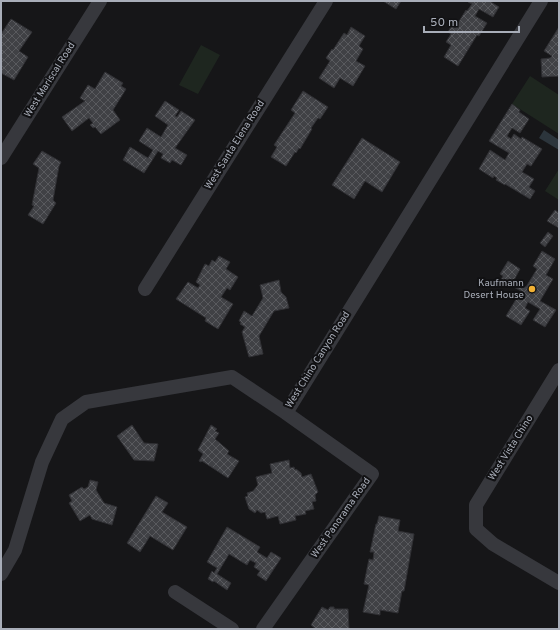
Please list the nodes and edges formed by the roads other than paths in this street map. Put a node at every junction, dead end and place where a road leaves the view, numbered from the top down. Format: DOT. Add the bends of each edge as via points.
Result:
graph roads {
  1 [pos="100,1"];
  2 [pos="326,1"];
  3 [pos="541,1"];
  4 [pos="1,158"];
  5 [pos="145,289"];
  6 [pos="559,370"];
  7 [pos="286,413"];
  8 [pos="1,574"];
  9 [pos="559,583"];
  10 [pos="175,592"];
  11 [pos="232,629"];
  12 [pos="263,629"];
  1 -- 4 [label="street, West Mariscal Road"];
  2 -- 5 [label="street, West Santa Elena Road"];
  3 -- 7 [label="street, West Chino Canyon Road"];
  6 -- 9 [label="street, West Vista Chino" via="476,505 476,529 493,544"];
  7 -- 8 [label="street, West Chino Canyon Road" via="232,377 86,402 62,419 42,462 15,550"];
  7 -- 12 [label="street, West Panorama Road" via="372,474"];
  10 -- 11 [label="street"];
}
